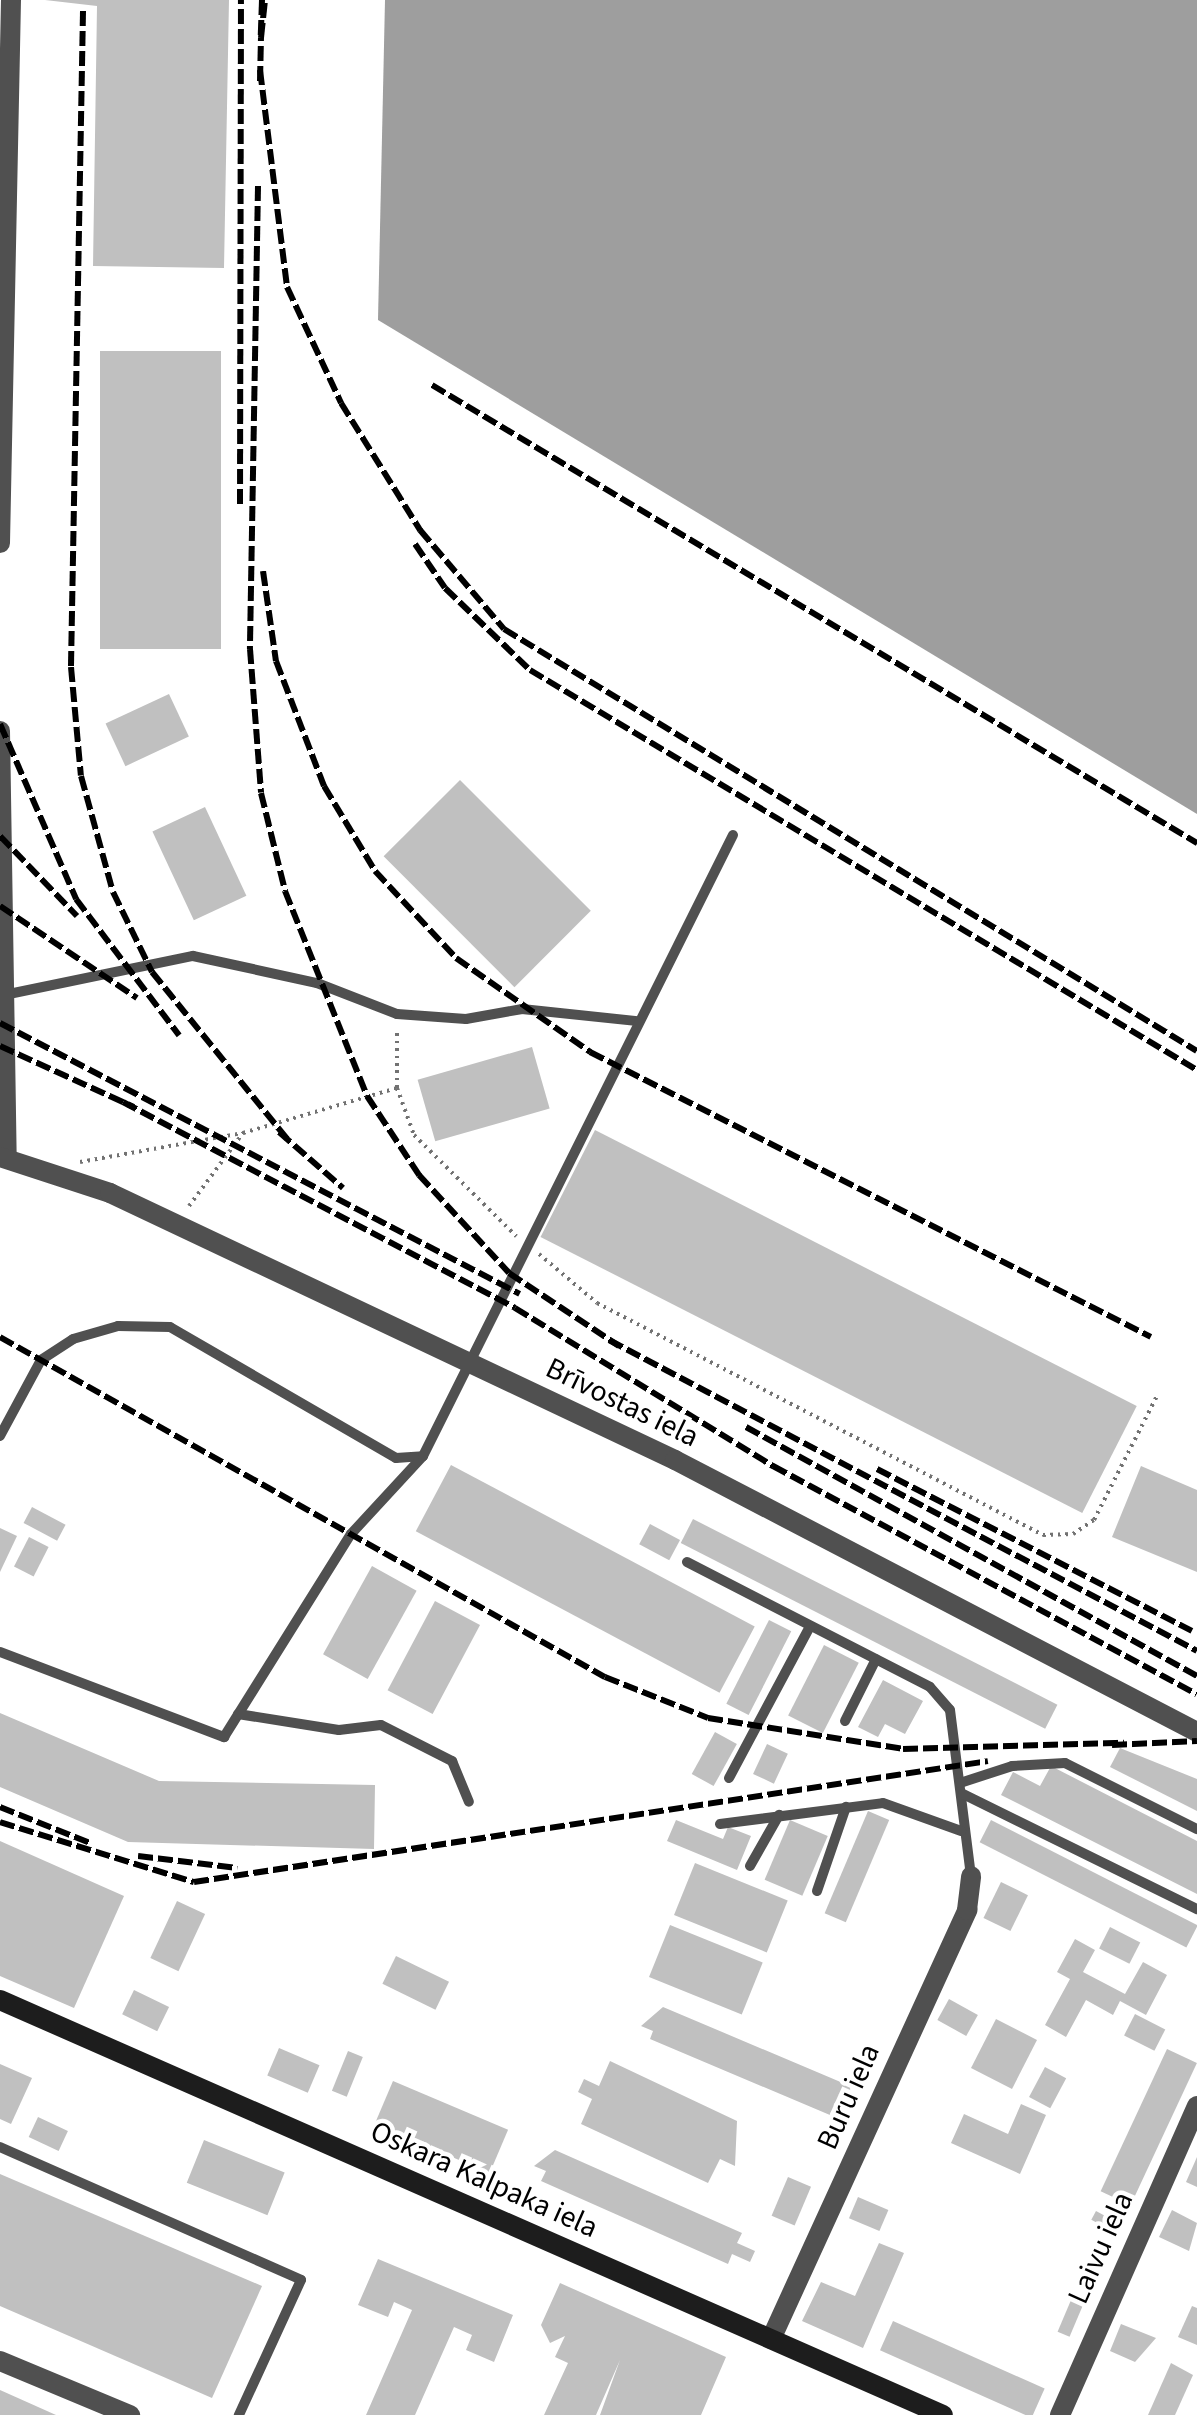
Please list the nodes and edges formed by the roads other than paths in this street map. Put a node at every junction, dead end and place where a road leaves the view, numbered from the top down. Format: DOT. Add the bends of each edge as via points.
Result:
graph roads {
  1 [pos="11,0"];
  2 [pos="0,542"];
  3 [pos="0,731"];
  4 [pos="732,835"];
  5 [pos="4,995"];
  6 [pos="637,1021"];
  7 [pos="4,1158"];
  8 [pos="469,1362"];
  9 [pos="0,1436"];
  10 [pos="423,1456"];
  11 [pos="687,1562"];
  12 [pos="810,1626"];
  13 [pos="0,1652"];
  14 [pos="876,1660"];
  15 [pos="238,1714"];
  16 [pos="846,1722"];
  17 [pos="1197,1732"];
  18 [pos="728,1778"];
  19 [pos="962,1788"];
  20 [pos="469,1802"];
  21 [pos="846,1807"];
  22 [pos="780,1814"];
  23 [pos="720,1824"];
  24 [pos="1197,1830"];
  25 [pos="961,1831"];
  26 [pos="750,1866"];
  27 [pos="971,1876"];
  28 [pos="817,1890"];
  29 [pos="1197,1909"];
  30 [pos="0,2000"];
  31 [pos="1197,2106"];
  32 [pos="0,2147"];
  33 [pos="771,2339"];
  34 [pos="0,2360"];
  35 [pos="130,2415"];
  36 [pos="239,2415"];
  37 [pos="943,2415"];
  38 [pos="1060,2415"];
  1 -- 2 [label="street"];
  3 -- 5 [label="street, Brīvostas iela"];
  4 -- 6 [label="lane"];
  5 -- 6 [label="lane" via="193,956 317,983 396,1014 466,1020 522,1009"];
  5 -- 7 [label="street, Brīvostas iela"];
  6 -- 8 [label="lane" via="522,1242"];
  7 -- 8 [label="street, Brīvostas iela" via="52,1170"];
  8 -- 10 [label="lane"];
  8 -- 17 [label="street, Brīvostas iela"];
  9 -- 10 [label="lane" via="41,1360 57,1349 118,1326 170,1328 396,1458"];
  10 -- 15 [label="lane" via="350,1534"];
  11 -- 12 [label="lane"];
  12 -- 14 [label="lane"];
  12 -- 18 [label="lane"];
  13 -- 15 [label="lane" via="224,1738"];
  14 -- 16 [label="lane"];
  14 -- 19 [label="lane" via="930,1687 950,1710"];
  15 -- 20 [label="lane" via="338,1730 381,1725 452,1761"];
  19 -- 24 [label="lane" via="1047,1759"];
  19 -- 25 [label="lane"];
  19 -- 29 [label="lane"];
  21 -- 22 [label="lane"];
  21 -- 25 [label="lane" via="883,1803"];
  21 -- 28 [label="lane"];
  22 -- 23 [label="lane"];
  22 -- 26 [label="lane"];
  25 -- 27 [label="lane"];
  27 -- 33 [label="street, Buru iela" via="966,1910"];
  30 -- 33 [label="main road, Oskara Kalpaka iela"];
  31 -- 38 [label="street, Laivu iela"];
  32 -- 36 [label="lane" via="301,2280"];
  33 -- 37 [label="main road, Oskara Kalpaka iela"];
  34 -- 35 [label="street"];
}
